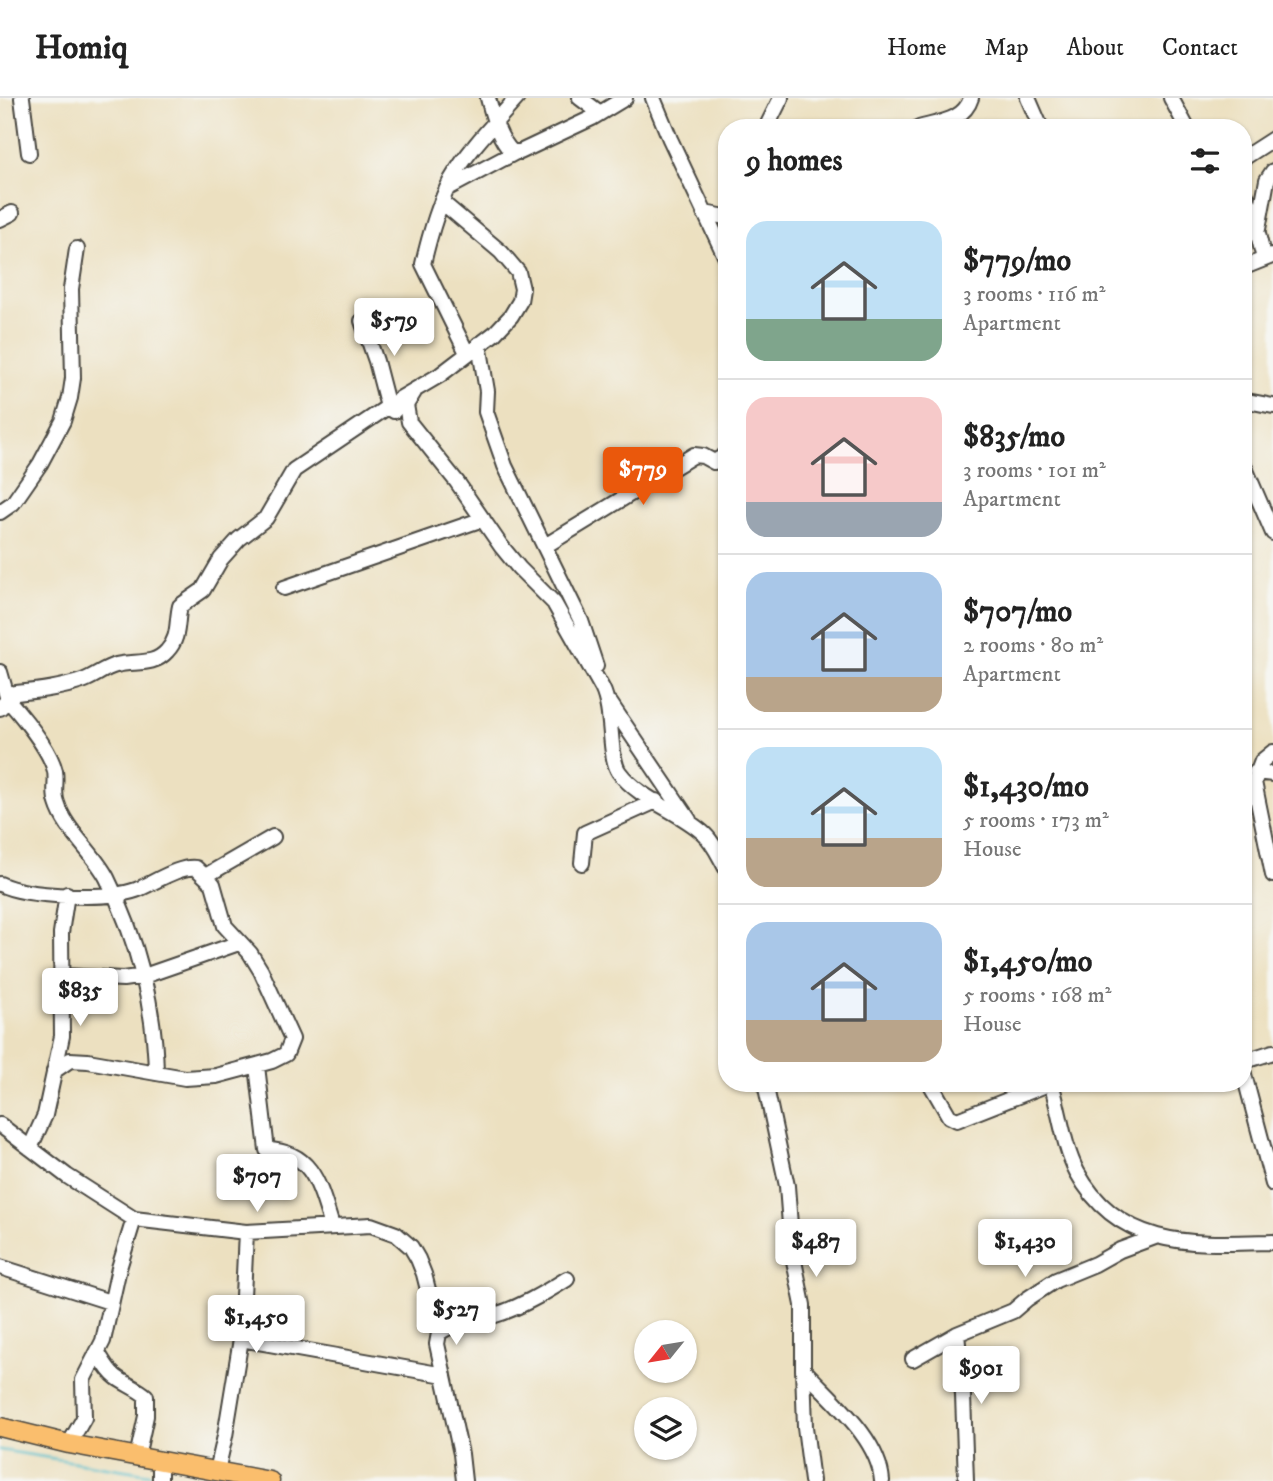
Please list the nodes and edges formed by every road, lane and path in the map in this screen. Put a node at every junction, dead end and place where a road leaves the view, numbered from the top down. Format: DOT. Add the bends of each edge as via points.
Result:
graph roads {
  1 [pos="22,98"];
  2 [pos="488,98"];
  3 [pos="517,98"];
  4 [pos="580,98"];
  5 [pos="624,98"];
  6 [pos="653,98"];
  7 [pos="781,98"];
  8 [pos="971,98"];
  9 [pos="1028,98"];
  10 [pos="1171,98"];
  11 [pos="600,113"];
  12 [pos="770,119"];
  13 [pos="951,119"];
  14 [pos="1037,119"];
  15 [pos="1182,119"];
  16 [pos="495,122"];
  17 [pos="503,139"];
  18 [pos="1273,139"];
  19 [pos="516,152"];
  20 [pos="29,153"];
  21 [pos="1252,153"];
  22 [pos="494,164"];
  23 [pos="1273,171"];
  24 [pos="445,196"];
  25 [pos="704,213"];
  26 [pos="1252,214"];
  27 [pos="718,216"];
  28 [pos="1258,231"];
  29 [pos="718,242"];
  30 [pos="77,249"];
  31 [pos="1268,257"];
  32 [pos="362,321"];
  33 [pos="473,349"];
  34 [pos="414,391"];
  35 [pos="1252,402"];
  36 [pos="1273,406"];
  37 [pos="388,407"];
  38 [pos="409,422"];
  39 [pos="718,460"];
  40 [pos="1252,484"];
  41 [pos="0,512"];
  42 [pos="483,519"];
  43 [pos="1273,533"];
  44 [pos="545,546"];
  45 [pos="284,588"];
  46 [pos="0,671"];
  47 [pos="605,694"];
  48 [pos="5,701"];
  49 [pos="1273,752"];
  50 [pos="1256,772"];
  51 [pos="1273,774"];
  52 [pos="1252,778"];
  53 [pos="1252,794"];
  54 [pos="656,801"];
  55 [pos="691,824"];
  56 [pos="273,837"];
  57 [pos="718,854"];
  58 [pos="582,863"];
  59 [pos="207,875"];
  60 [pos="1273,875"];
  61 [pos="0,884"];
  62 [pos="67,894"];
  63 [pos="114,896"];
  64 [pos="239,943"];
  65 [pos="62,976"];
  66 [pos="144,976"];
  67 [pos="1273,1052"];
  68 [pos="1252,1061"];
  69 [pos="257,1066"];
  70 [pos="54,1071"];
  71 [pos="156,1073"];
  72 [pos="767,1092"];
  73 [pos="938,1092"];
  74 [pos="1028,1092"];
  75 [pos="1053,1092"];
  76 [pos="1249,1092"];
  77 [pos="0,1125"];
  78 [pos="30,1148"];
  79 [pos="1273,1184"];
  80 [pos="134,1220"];
  81 [pos="332,1226"];
  82 [pos="246,1232"];
  83 [pos="1155,1237"];
  84 [pos="1273,1242"];
  85 [pos="0,1267"];
  86 [pos="567,1279"];
  87 [pos="110,1302"];
  88 [pos="439,1333"];
  89 [pos="957,1334"];
  90 [pos="241,1339"];
  91 [pos="98,1353"];
  92 [pos="913,1359"];
  93 [pos="803,1369"];
  94 [pos="438,1370"];
  95 [pos="0,1427"];
  96 [pos="69,1444"];
  97 [pos="137,1457"];
  98 [pos="160,1461"];
  99 [pos="217,1471"];
  100 [pos="160,1481"];
  101 [pos="270,1481"];
  102 [pos="464,1481"];
  103 [pos="812,1481"];
  104 [pos="882,1481"];
  105 [pos="966,1481"];
  1 -- 20 [label="street"];
  2 -- 16 [label="street"];
  3 -- 16 [label="street"];
  4 -- 11 [label="street"];
  5 -- 11 [label="street"];
  6 -- 25 [label="street"];
  7 -- 12 [label="street"];
  8 -- 13 [label="street" via="963,112"];
  9 -- 14 [label="street"];
  10 -- 15 [label="street"];
  11 -- 19 [label="street"];
  16 -- 17 [label="street"];
  16 -- 24 [label="street" via="461,165"];
  17 -- 19 [label="street"];
  17 -- 22 [label="street" via="501,155"];
  18 -- 21 [label="street"];
  19 -- 22 [label="street"];
  22 -- 24 [label="street"];
  23 -- 28 [label="street" via="1267,180"];
  24 -- 33 [label="street" via="423,264"];
  24 -- 33 [label="street" via="518,272 522,289 511,316"];
  25 -- 27 [label="street"];
  25 -- 29 [label="street"];
  26 -- 28 [label="street"];
  28 -- 31 [label="street"];
  30 -- 41 [label="street" via="71,289 70,398 40,464 13,503"];
  32 -- 37 [label="street"];
  33 -- 34 [label="street"];
  33 -- 44 [label="street" via="487,391 486,412 505,466"];
  34 -- 37 [label="street"];
  34 -- 38 [label="street" via="406,405"];
  35 -- 36 [label="street"];
  37 -- 38 [label="street"];
  37 -- 48 [label="street" via="294,470 267,518 239,539 203,590 180,606 178,631 165,653 141,664 118,664 91,677"];
  38 -- 42 [label="street"];
  39 -- 44 [label="street" via="694,456"];
  40 -- 43 [label="street"];
  42 -- 45 [label="street"];
  42 -- 47 [label="street" via="519,568 554,603"];
  44 -- 47 [label="street" via="581,621"];
  46 -- 48 [label="street"];
  47 -- 54 [label="street" via="617,768"];
  47 -- 55 [label="street"];
  48 -- 63 [label="street" via="21,715 51,760 63,816 107,877"];
  49 -- 50 [label="street"];
  50 -- 51 [label="street"];
  50 -- 52 [label="street"];
  53 -- 60 [label="street"];
  54 -- 55 [label="street"];
  54 -- 58 [label="street" via="585,832"];
  55 -- 57 [label="street"];
  56 -- 59 [label="street"];
  59 -- 63 [label="street" via="196,867 186,867"];
  59 -- 64 [label="street" via="225,926"];
  61 -- 62 [label="street" via="30,893"];
  62 -- 63 [label="street"];
  62 -- 65 [label="street" via="61,933"];
  63 -- 66 [label="street"];
  64 -- 66 [label="street"];
  64 -- 69 [label="street" via="261,971 292,1039 286,1054"];
  65 -- 66 [label="street"];
  65 -- 70 [label="street" via="62,1036"];
  66 -- 71 [label="street"];
  67 -- 68 [label="street"];
  69 -- 71 [label="street" via="215,1076 185,1078"];
  69 -- 81 [label="street" via="267,1150 291,1153 312,1172"];
  70 -- 71 [label="street" via="70,1060 88,1060"];
  70 -- 78 [label="street" via="45,1115"];
  72 -- 93 [label="street" via="787,1186 792,1251 803,1305"];
  73 -- 74 [label="street" via="949,1116 957,1120"];
  75 -- 83 [label="street" via="1068,1149 1086,1186 1126,1224"];
  76 -- 79 [label="street"];
  77 -- 78 [label="street"];
  78 -- 80 [label="street"];
  80 -- 82 [label="street"];
  80 -- 87 [label="street"];
  81 -- 82 [label="street"];
  81 -- 88 [label="street" via="371,1225 396,1234 411,1247 424,1274"];
  82 -- 90 [label="street"];
  83 -- 84 [label="street" via="1209,1245"];
  83 -- 89 [label="street" via="1056,1280 1013,1311"];
  85 -- 87 [label="street"];
  86 -- 88 [label="street" via="530,1301"];
  87 -- 91 [label="street"];
  88 -- 94 [label="street"];
  89 -- 92 [label="street"];
  89 -- 105 [label="street"];
  90 -- 94 [label="street"];
  90 -- 99 [label="street"];
  91 -- 96 [label="street" via="83,1380 84,1418"];
  91 -- 97 [label="street" via="117,1379 146,1396"];
  93 -- 103 [label="street"];
  93 -- 104 [label="street" via="870,1444"];
  94 -- 102 [label="street"];
  95 -- 96 [label="main road"];
  96 -- 97 [label="main road"];
  97 -- 98 [label="main road"];
  98 -- 99 [label="main road"];
  98 -- 100 [label="street"];
  99 -- 101 [label="main road"];
}
